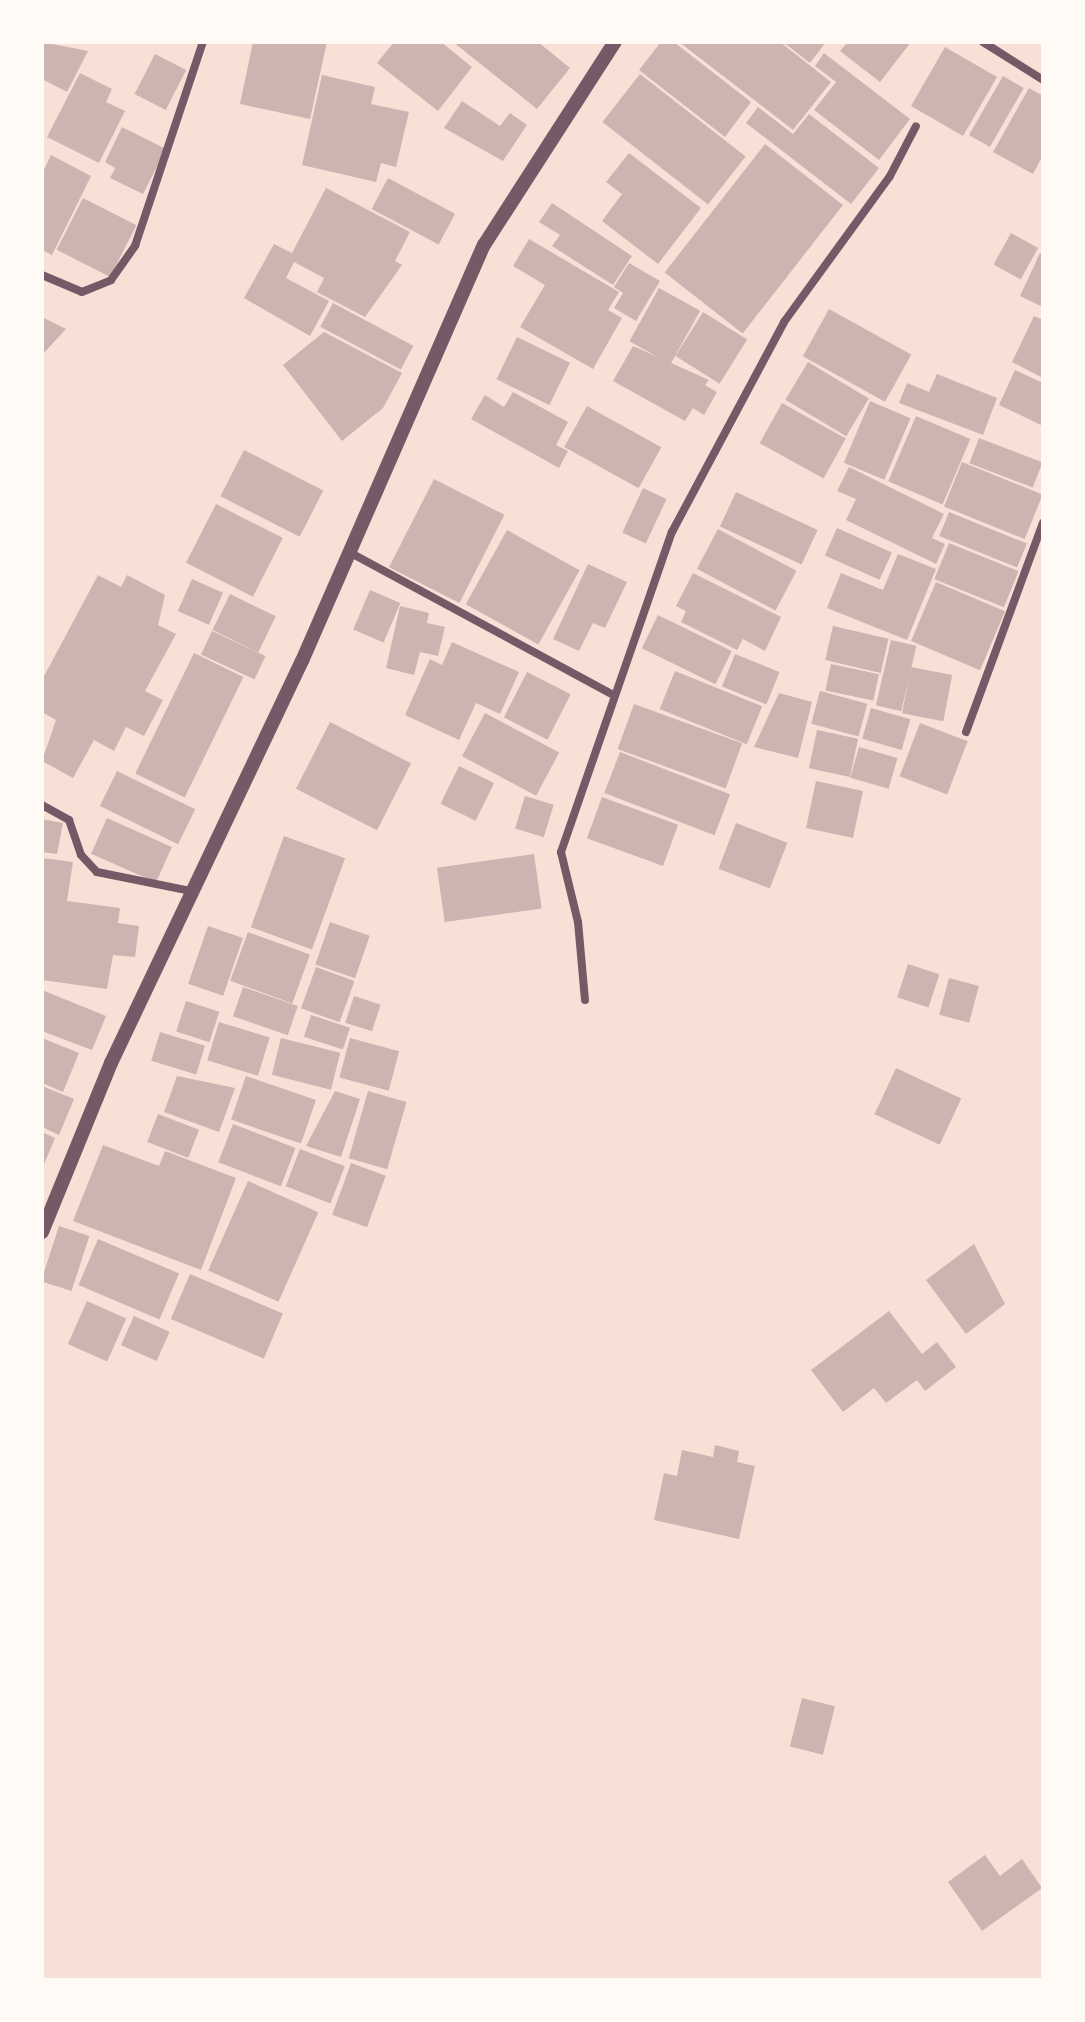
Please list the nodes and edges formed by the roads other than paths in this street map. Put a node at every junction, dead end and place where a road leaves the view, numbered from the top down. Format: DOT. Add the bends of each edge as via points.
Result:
graph roads {
  1 [pos="203,42"];
  2 [pos="615,42"];
  3 [pos="983,42"];
  4 [pos="1043,80"];
  5 [pos="916,126"];
  6 [pos="42,275"];
  7 [pos="1043,523"];
  8 [pos="349,552"];
  9 [pos="613,695"];
  10 [pos="966,732"];
  11 [pos="42,805"];
  12 [pos="190,891"];
  13 [pos="585,1000"];
  14 [pos="42,1232"];
  1 -- 6 [label="street" via="135,246 111,280 82,292"];
  2 -- 8 [label="street" via="484,245"];
  3 -- 4 [label="street"];
  5 -- 9 [label="street" via="890,176 784,322 724,428 672,532"];
  7 -- 10 [label="street"];
  8 -- 9 [label="street"];
  8 -- 12 [label="street"];
  9 -- 13 [label="street" via="561,852 578,922"];
  11 -- 12 [label="street" via="69,820 81,855 97,872"];
  12 -- 14 [label="street"];
}
